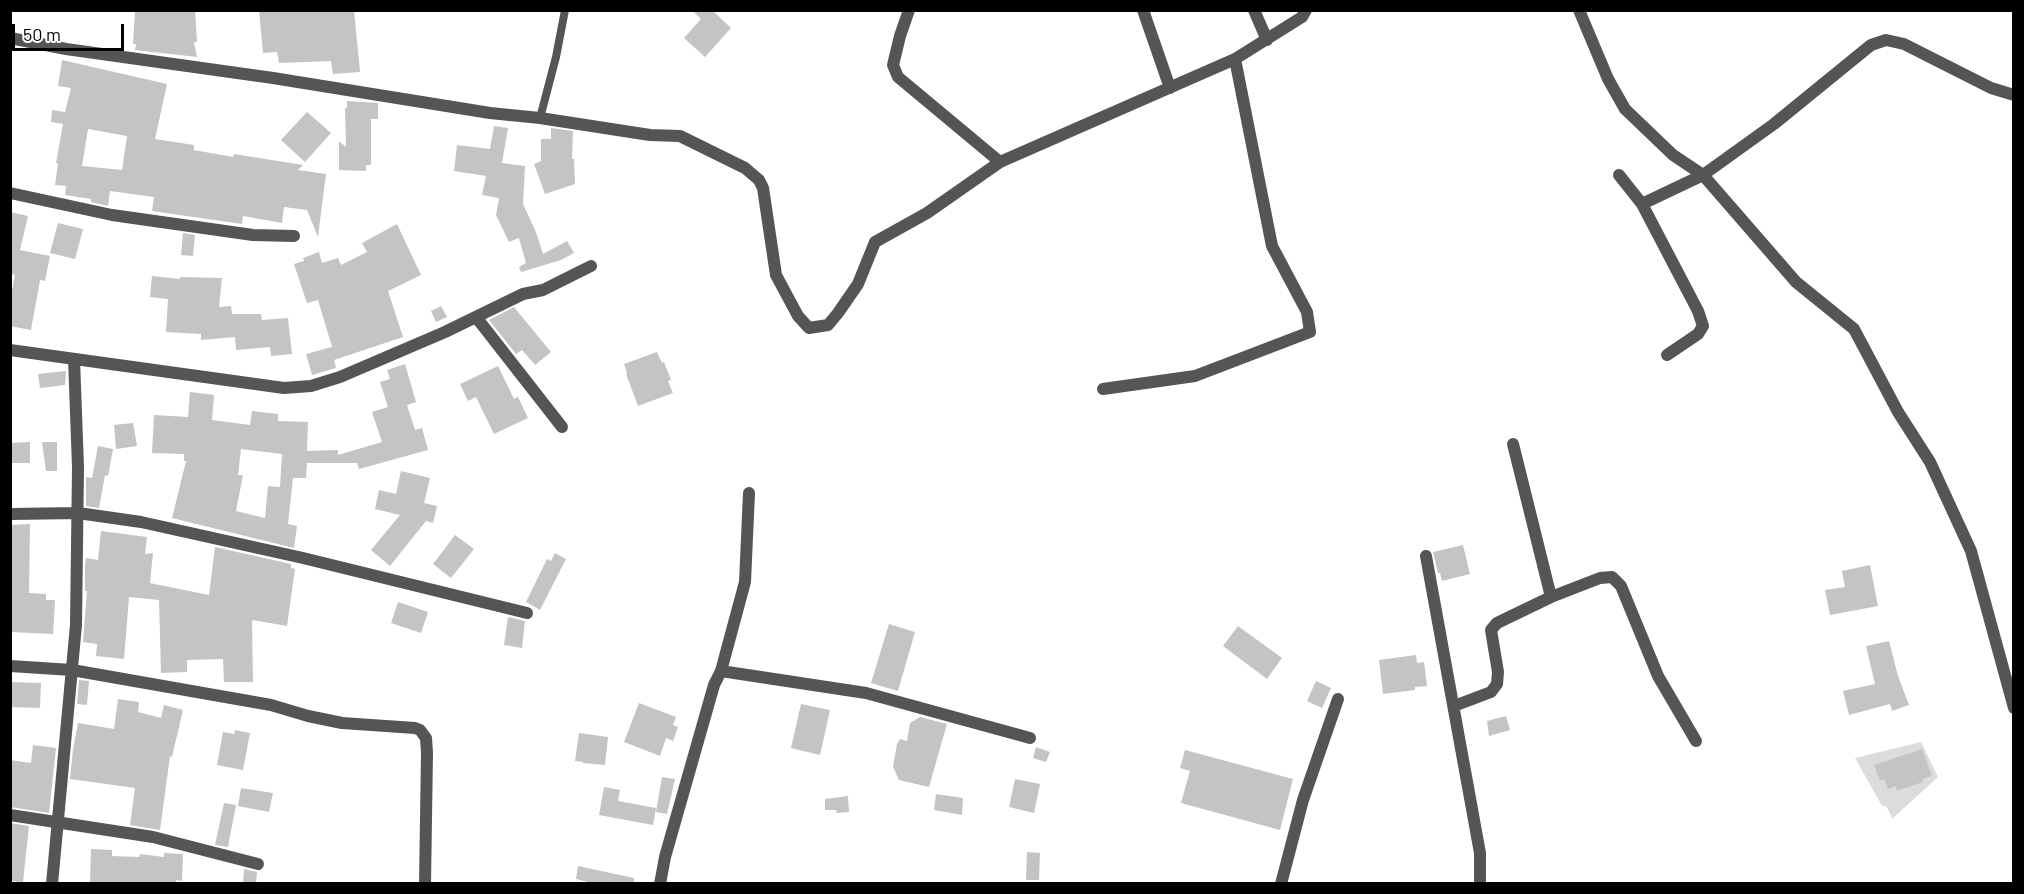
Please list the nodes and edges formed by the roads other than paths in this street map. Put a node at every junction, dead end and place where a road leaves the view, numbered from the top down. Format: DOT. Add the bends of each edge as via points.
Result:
graph roads {
  1 [pos="565,10"];
  2 [pos="909,10"];
  3 [pos="1143,10"];
  4 [pos="1254,10"];
  5 [pos="1306,10"];
  6 [pos="1579,10"];
  7 [pos="10,38"];
  8 [pos="1267,40"];
  9 [pos="1235,59"];
  10 [pos="1170,88"];
  11 [pos="2013,95"];
  12 [pos="540,118"];
  13 [pos="1000,162"];
  14 [pos="1619,175"];
  15 [pos="1703,175"];
  16 [pos="10,193"];
  17 [pos="1642,204"];
  18 [pos="294,236"];
  19 [pos="591,266"];
  20 [pos="476,317"];
  21 [pos="10,350"];
  22 [pos="1667,355"];
  23 [pos="74,358"];
  24 [pos="1103,389"];
  25 [pos="562,427"];
  26 [pos="1513,444"];
  27 [pos="749,493"];
  28 [pos="78,513"];
  29 [pos="10,514"];
  30 [pos="1426,556"];
  31 [pos="1551,597"];
  32 [pos="527,612"];
  33 [pos="10,666"];
  34 [pos="72,670"];
  35 [pos="721,671"];
  36 [pos="1338,699"];
  37 [pos="1454,706"];
  38 [pos="2013,708"];
  39 [pos="1030,738"];
  40 [pos="1696,741"];
  41 [pos="10,815"];
  42 [pos="58,821"];
  43 [pos="258,864"];
  44 [pos="52,884"];
  45 [pos="425,884"];
  46 [pos="660,884"];
  47 [pos="1281,884"];
  48 [pos="1480,884"];
  1 -- 12 [label="lane"];
  2 -- 13 [label="street" via="893,65 898,77"];
  3 -- 10 [label="street"];
  4 -- 8 [label="street"];
  5 -- 8 [label="street"];
  6 -- 15 [label="street" via="1625,110 1673,155"];
  7 -- 12 [label="street" via="66,50"];
  8 -- 9 [label="street"];
  9 -- 10 [label="street"];
  9 -- 24 [label="street" via="1272,246 1307,312 1310,332 1195,376"];
  10 -- 13 [label="street"];
  11 -- 15 [label="street" via="1904,44 1886,40 1870,45 1774,124"];
  12 -- 13 [label="street" via="680,136 745,168 763,188 776,275 809,328 828,325 838,313 858,284 875,242 927,213"];
  14 -- 17 [label="street"];
  15 -- 17 [label="street"];
  15 -- 38 [label="street" via="1796,282 1854,329 1930,462 1971,551"];
  16 -- 18 [label="street" via="112,215 253,235"];
  17 -- 22 [label="street" via="1704,326"];
  19 -- 20 [label="street"];
  20 -- 23 [label="street" via="311,386 284,388"];
  20 -- 25 [label="street"];
  21 -- 23 [label="street"];
  23 -- 28 [label="street"];
  26 -- 31 [label="street"];
  27 -- 35 [label="street" via="745,582"];
  28 -- 29 [label="street"];
  28 -- 32 [label="street" via="141,522"];
  28 -- 34 [label="street"];
  30 -- 37 [label="street"];
  31 -- 37 [label="street" via="1497,623 1491,630 1491,639 1497,684 1491,692"];
  31 -- 40 [label="street" via="1612,577 1621,586 1658,676"];
  33 -- 34 [label="street"];
  34 -- 42 [label="street"];
  34 -- 45 [label="street" via="271,705 342,723 420,730 426,738 427,753"];
  35 -- 39 [label="street" via="866,693"];
  35 -- 46 [label="street"];
  36 -- 47 [label="street" via="1303,800"];
  37 -- 48 [label="street" via="1480,854"];
  41 -- 42 [label="street"];
  42 -- 43 [label="street" via="153,837"];
  42 -- 44 [label="street"];
}
